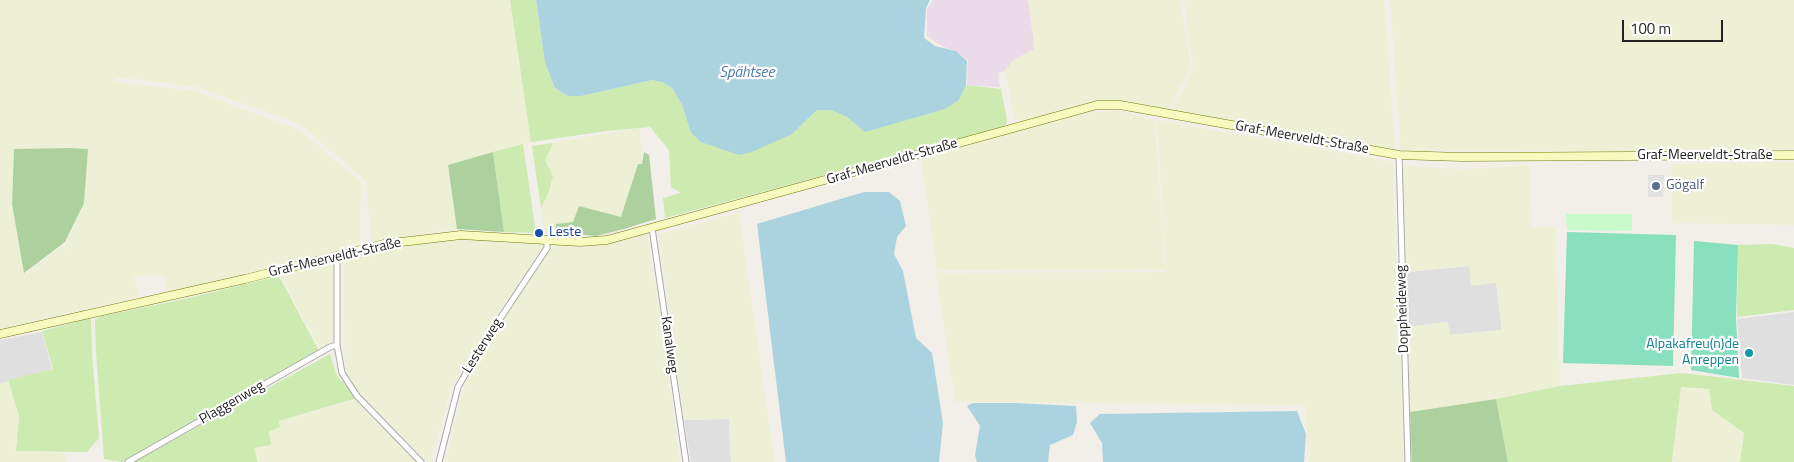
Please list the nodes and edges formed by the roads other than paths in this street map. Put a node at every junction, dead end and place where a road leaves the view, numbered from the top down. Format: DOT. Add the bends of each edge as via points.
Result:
graph roads {
  1 [pos="1399,155"];
  2 [pos="1794,155"];
  3 [pos="652,228"];
  4 [pos="547,240"];
  5 [pos="337,256"];
  6 [pos="0,334"];
  7 [pos="337,346"];
  8 [pos="128,462"];
  9 [pos="421,462"];
  10 [pos="439,462"];
  11 [pos="686,462"];
  12 [pos="1408,462"];
  1 -- 2 [label="main road, Graf-Meerveldt-Straße" via="1462,158"];
  1 -- 3 [label="main road, Graf-Meerveldt-Straße" via="1120,106 1097,106"];
  1 -- 12 [label="street, Doppheideweg"];
  3 -- 4 [label="main road, Graf-Meerveldt-Straße" via="597,242"];
  3 -- 11 [label="street, Kanalweg"];
  4 -- 5 [label="main road, Graf-Meerveldt-Straße" via="447,236 384,244"];
  4 -- 10 [label="street, Lesterweg" via="547,248 458,387"];
  5 -- 6 [label="main road, Graf-Meerveldt-Straße"];
  5 -- 7 [label="street"];
  7 -- 8 [label="street, Plaggenweg" via="330,347"];
  7 -- 9 [label="street" via="342,373 349,386"];
}
